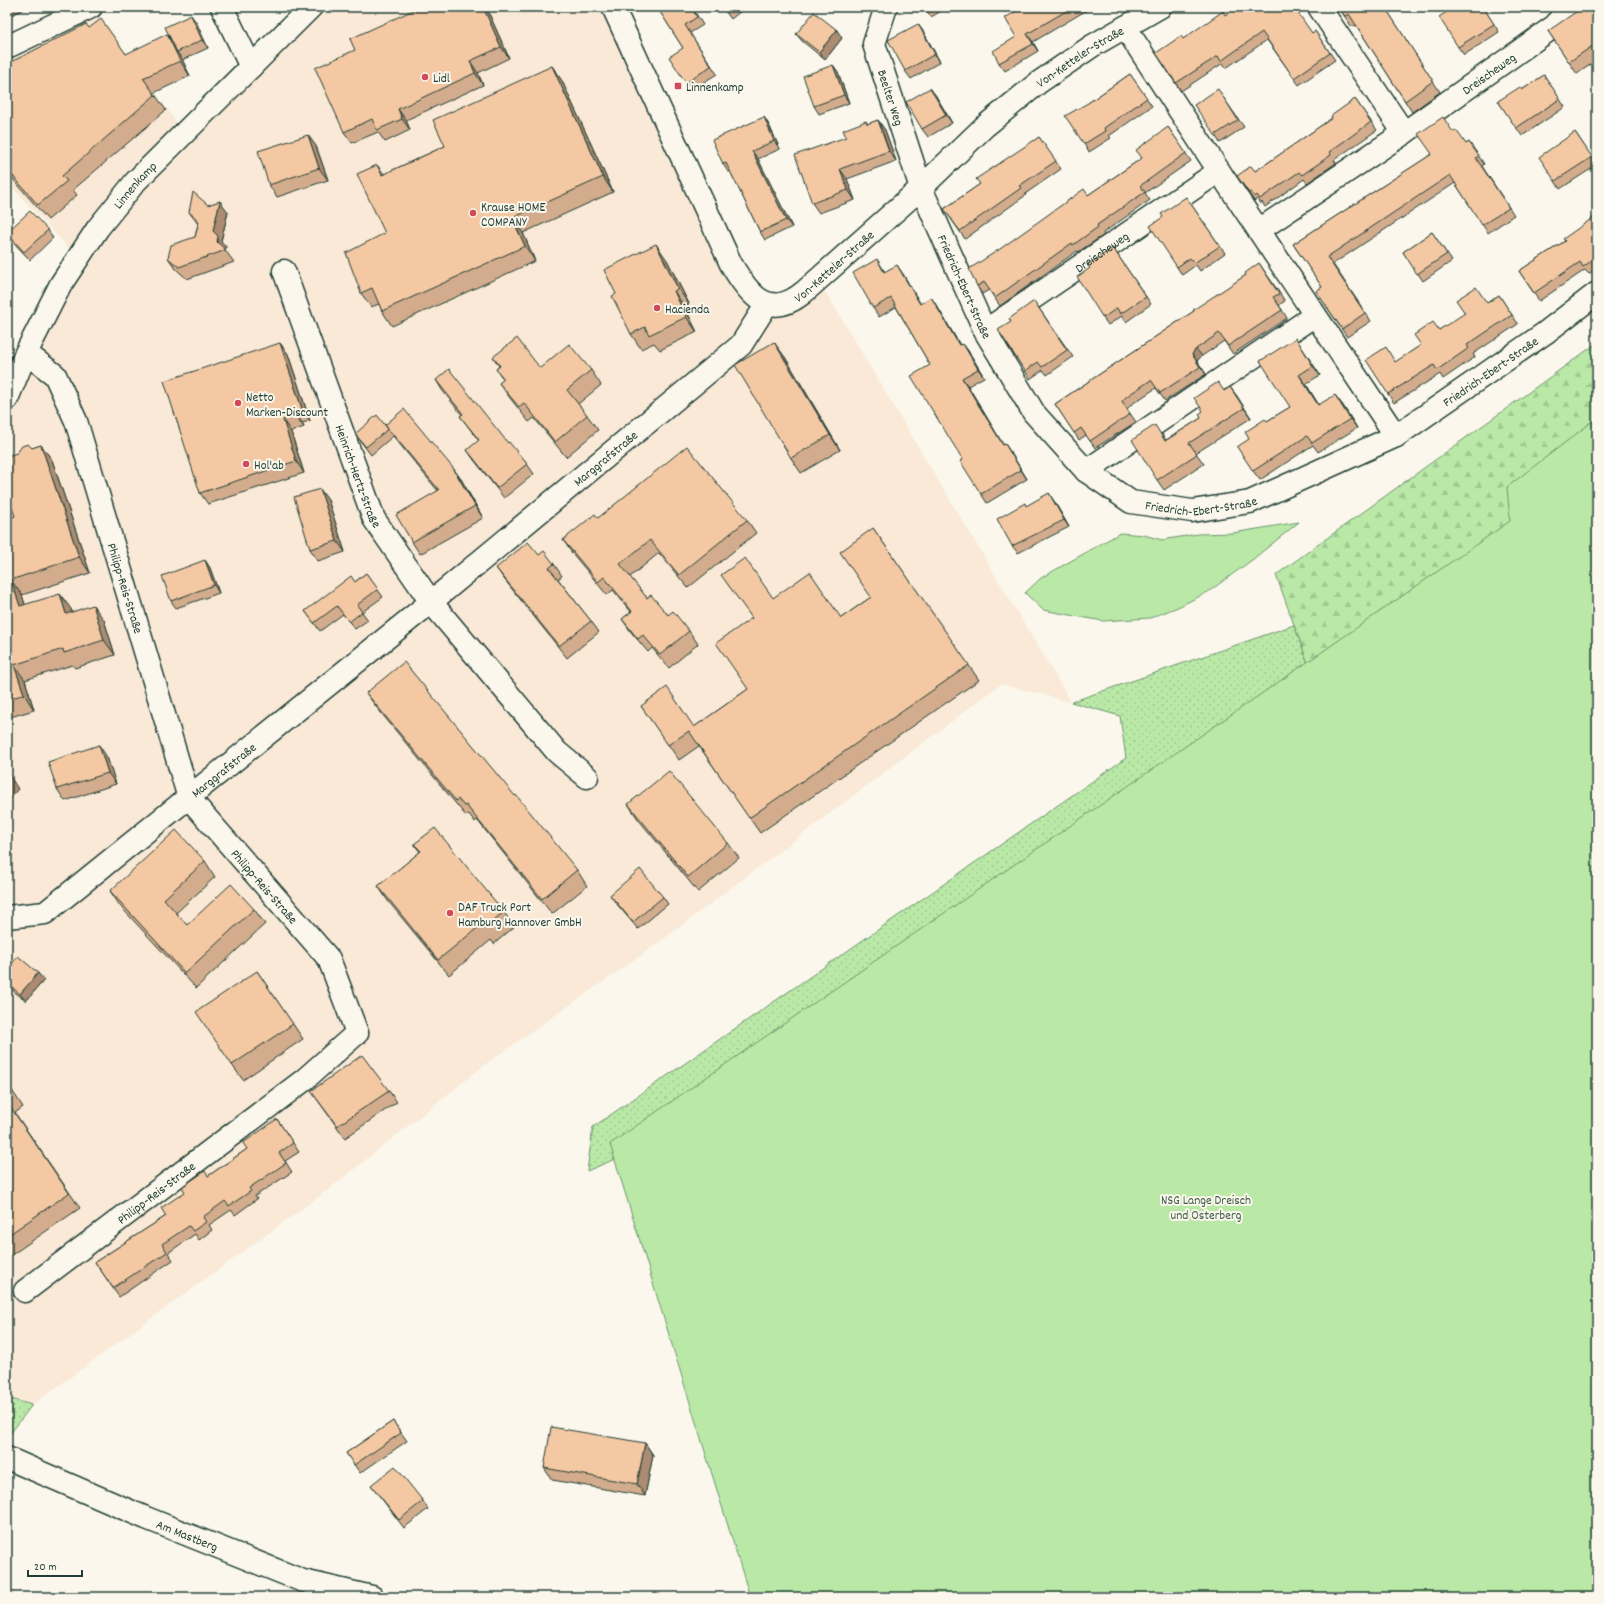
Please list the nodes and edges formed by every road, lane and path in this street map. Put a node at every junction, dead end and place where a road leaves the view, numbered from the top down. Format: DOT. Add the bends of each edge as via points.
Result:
graph roads {
  1 [pos="91,7"];
  2 [pos="222,7"];
  3 [pos="311,7"];
  4 [pos="613,7"];
  5 [pos="886,7"];
  6 [pos="1160,7"];
  7 [pos="1319,7"];
  8 [pos="1567,7"];
  9 [pos="1125,27"];
  10 [pos="7,47"];
  11 [pos="251,67"];
  12 [pos="1404,133"];
  13 [pos="1219,171"];
  14 [pos="921,188"];
  15 [pos="1258,230"];
  16 [pos="284,271"];
  17 [pos="1597,293"];
  18 [pos="767,304"];
  19 [pos="1315,315"];
  20 [pos="985,331"];
  21 [pos="26,354"];
  22 [pos="7,398"];
  23 [pos="1396,436"];
  24 [pos="1086,471"];
  25 [pos="431,602"];
  26 [pos="587,777"];
  27 [pos="189,798"];
  28 [pos="7,917"];
  29 [pos="25,1291"];
  30 [pos="7,1458"];
  31 [pos="372,1597"];
  1 -- 10 [label="street"];
  2 -- 11 [label="street"];
  3 -- 11 [label="street, Linnenkamp"];
  4 -- 18 [label="street" via="732,264 748,290"];
  5 -- 14 [label="street, Beelter Weg" via="874,44"];
  6 -- 9 [label="street, Von-Ketteler-Straße"];
  7 -- 12 [label="street"];
  8 -- 12 [label="street, Dreischeweg" via="1556,25"];
  9 -- 13 [label="street"];
  9 -- 14 [label="street, Von-Ketteler-Straße" via="1087,49 1038,83 984,127"];
  11 -- 21 [label="street, Linnenkamp" via="136,181 98,228 61,284"];
  12 -- 15 [label="street, Dreischeweg"];
  13 -- 15 [label="street"];
  13 -- 20 [label="street, Dreischeweg"];
  14 -- 18 [label="street, Von-Ketteler-Straße" via="798,297 783,304"];
  14 -- 20 [label="street, Friedrich-Ebert-Straße"];
  15 -- 19 [label="street"];
  16 -- 25 [label="street, Heinrich-Hertz-Straße" via="374,519"];
  17 -- 23 [label="street, Friedrich-Ebert-Straße" via="1545,333"];
  18 -- 25 [label="street, Marggrafstraße" via="741,345"];
  19 -- 23 [label="street"];
  19 -- 24 [label="street"];
  20 -- 24 [label="street, Friedrich-Ebert-Straße" via="1034,414"];
  21 -- 22 [label="street, Linnenkamp"];
  21 -- 27 [label="street, Philipp-Reis-Straße" via="55,376 76,421"];
  23 -- 24 [label="street, Friedrich-Ebert-Straße" via="1250,502 1192,511 1131,502"];
  25 -- 26 [label="street" via="557,752"];
  25 -- 27 [label="street, Marggrafstraße"];
  27 -- 28 [label="street, Marggrafstraße" via="45,913"];
  27 -- 29 [label="street, Philipp-Reis-Straße" via="329,958 357,1033 304,1080"];
  30 -- 31 [label="street, Am Mastberg" via="146,1518 303,1581"];
}
